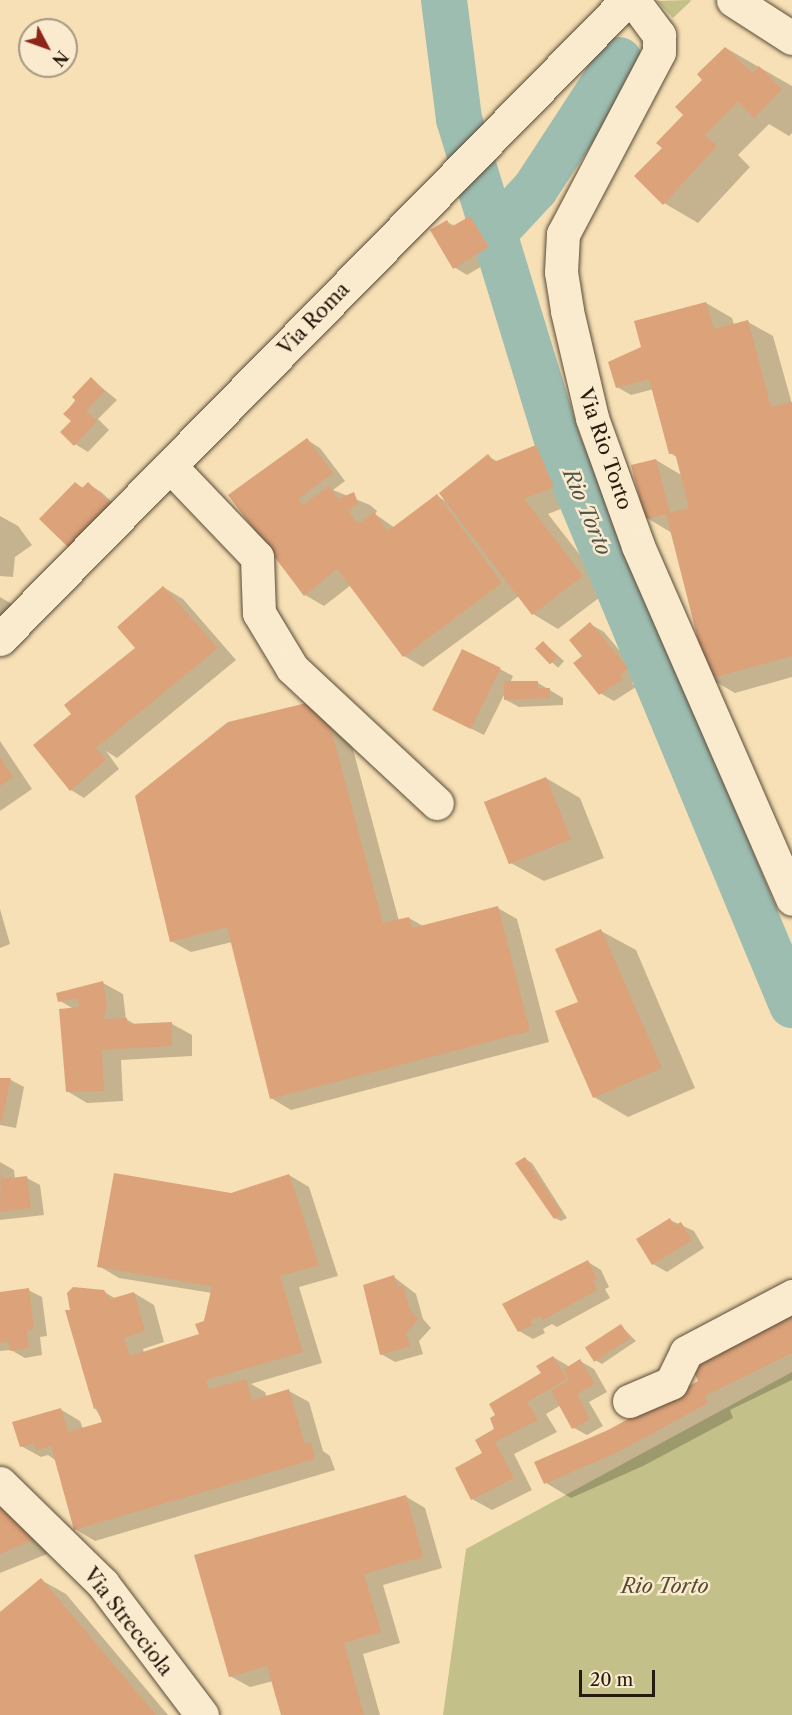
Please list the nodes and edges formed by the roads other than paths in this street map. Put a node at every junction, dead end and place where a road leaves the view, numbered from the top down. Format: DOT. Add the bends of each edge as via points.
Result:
graph roads {
  1 [pos="627,0"];
  2 [pos="633,0"];
  3 [pos="733,0"];
  4 [pos="792,38"];
  5 [pos="170,466"];
  6 [pos="0,639"];
  7 [pos="437,803"];
  8 [pos="792,899"];
  9 [pos="792,1296"];
  10 [pos="629,1401"];
  11 [pos="0,1483"];
  12 [pos="201,1715"];
  1 -- 5 [label="street, Via Roma"];
  2 -- 8 [label="street, Via Rio Torto" via="659,35 659,52 565,230 560,247 566,304 592,418 638,546"];
  3 -- 4 [label="street"];
  5 -- 6 [label="street, Via Roma"];
  5 -- 7 [label="street" via="257,557 259,613 292,668"];
  9 -- 10 [label="street" via="686,1352 671,1383"];
  11 -- 12 [label="street, Via Strecciola" via="103,1584"];
}
